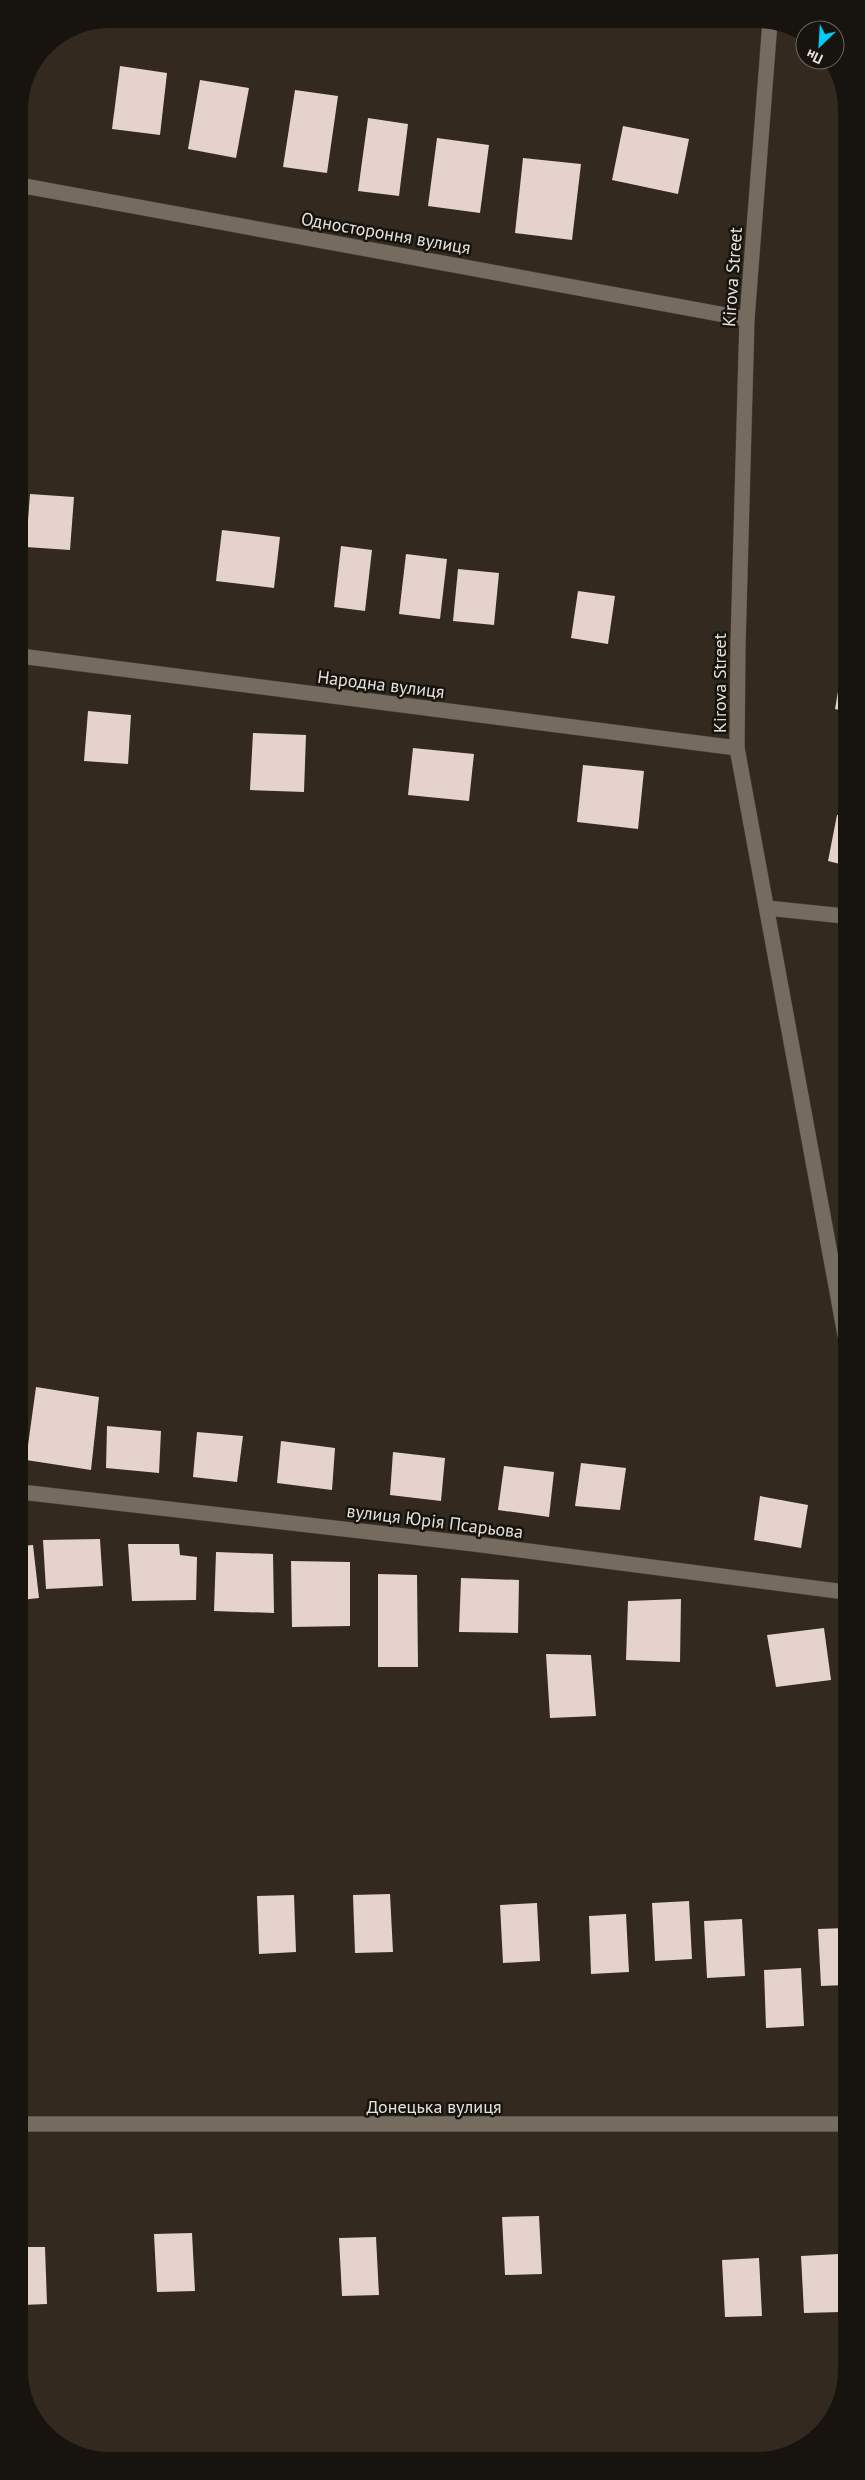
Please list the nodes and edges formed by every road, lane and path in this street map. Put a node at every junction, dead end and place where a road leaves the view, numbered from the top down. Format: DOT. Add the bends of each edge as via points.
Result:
graph roads {
  1 [pos="769,29"];
  2 [pos="28,187"];
  3 [pos="747,319"];
  4 [pos="28,657"];
  5 [pos="737,748"];
  6 [pos="767,908"];
  7 [pos="838,915"];
  8 [pos="838,1278"];
  9 [pos="28,1493"];
  10 [pos="838,1591"];
  11 [pos="28,2124"];
  12 [pos="838,2124"];
  1 -- 3 [label="street, Kirova Street"];
  2 -- 3 [label="street, Одностороння вулиця"];
  3 -- 5 [label="street, Kirova Street"];
  4 -- 5 [label="street"];
  5 -- 6 [label="street, Kirova Street"];
  6 -- 7 [label="street"];
  6 -- 8 [label="street, Kirova Street"];
  9 -- 10 [label="street, вулиця Юрія Псарьова" via="474,1544"];
  11 -- 12 [label="street, Донецька вулиця"];
}
